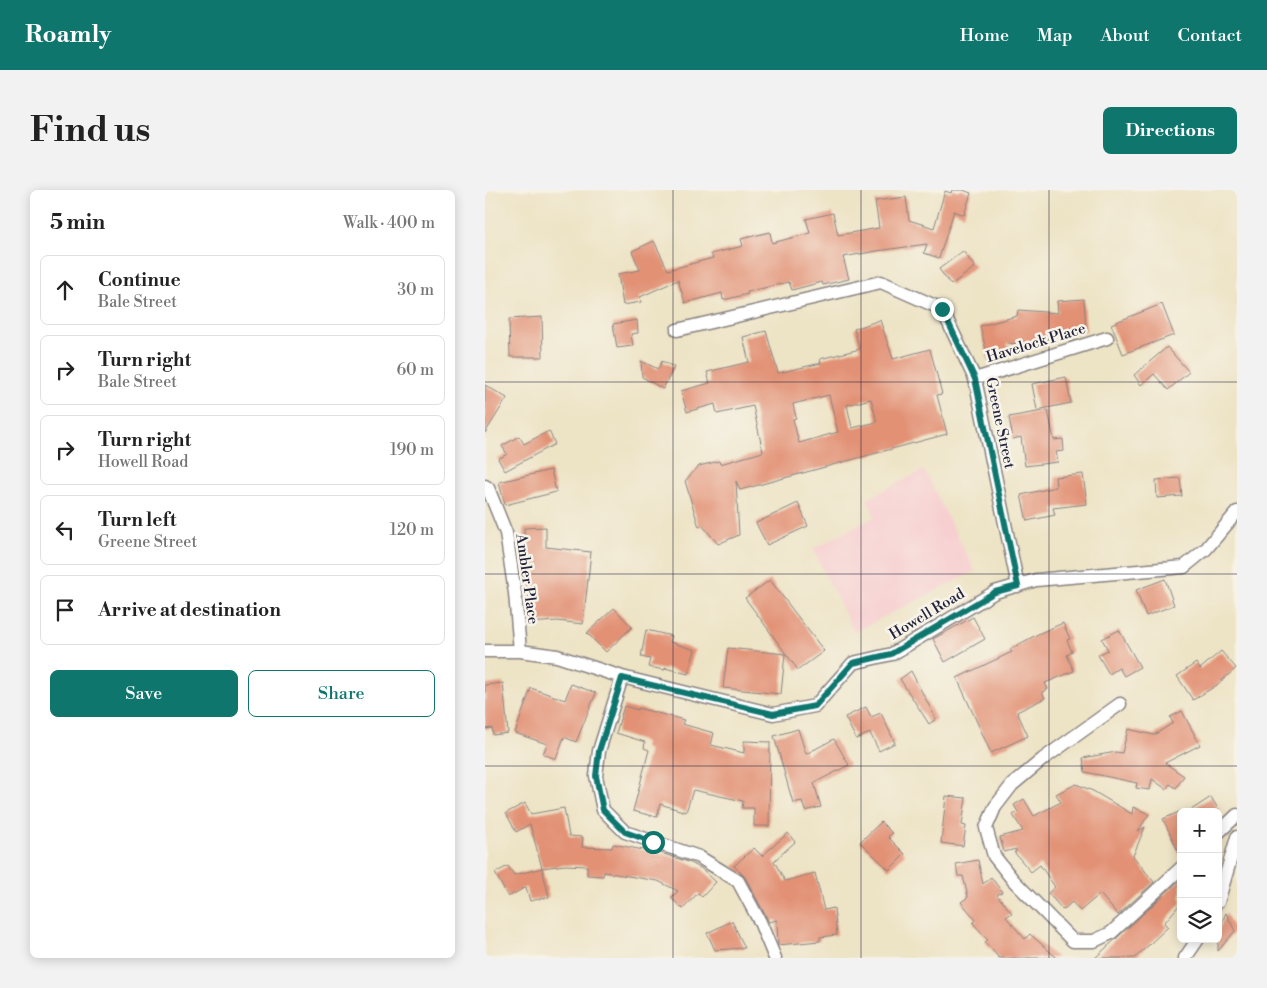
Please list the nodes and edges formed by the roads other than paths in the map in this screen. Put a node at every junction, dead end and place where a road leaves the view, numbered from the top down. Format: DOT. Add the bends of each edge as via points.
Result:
graph roads {
  1 [pos="677,330"];
  2 [pos="1107,338"];
  3 [pos="975,379"];
  4 [pos="485,486"];
  5 [pos="1237,512"];
  6 [pos="1018,586"];
  7 [pos="485,651"];
  8 [pos="519,651"];
  9 [pos="622,678"];
  10 [pos="1120,704"];
  11 [pos="1237,815"];
  12 [pos="1222,829"];
  13 [pos="1237,836"];
  14 [pos="1177,872"];
  15 [pos="1219,898"];
  16 [pos="1196,943"];
  17 [pos="775,958"];
  18 [pos="1185,958"];
  1 -- 3 [label="street, Greene Street" via="881,282 942,309"];
  2 -- 3 [label="street, Havelock Place"];
  3 -- 6 [label="street, Greene Street"];
  4 -- 8 [label="street, Ambler Place" via="506,533"];
  5 -- 6 [label="street, Howell Road" via="1206,550 1184,567 1036,580"];
  6 -- 9 [label="street, Howell Road" via="995,592 891,654 853,663 815,706 773,714"];
  7 -- 8 [label="street, Howell Road"];
  8 -- 9 [label="street, Howell Road" via="557,656"];
  9 -- 17 [label="street" via="599,751 596,776 603,810 625,832 699,857 738,881"];
  10 -- 14 [label="street" via="1043,759 1012,786 995,807 986,828 994,856 1073,941 1094,941 1111,933"];
  11 -- 12 [label="street"];
  13 -- 15 [label="street"];
  16 -- 18 [label="street"];
}
